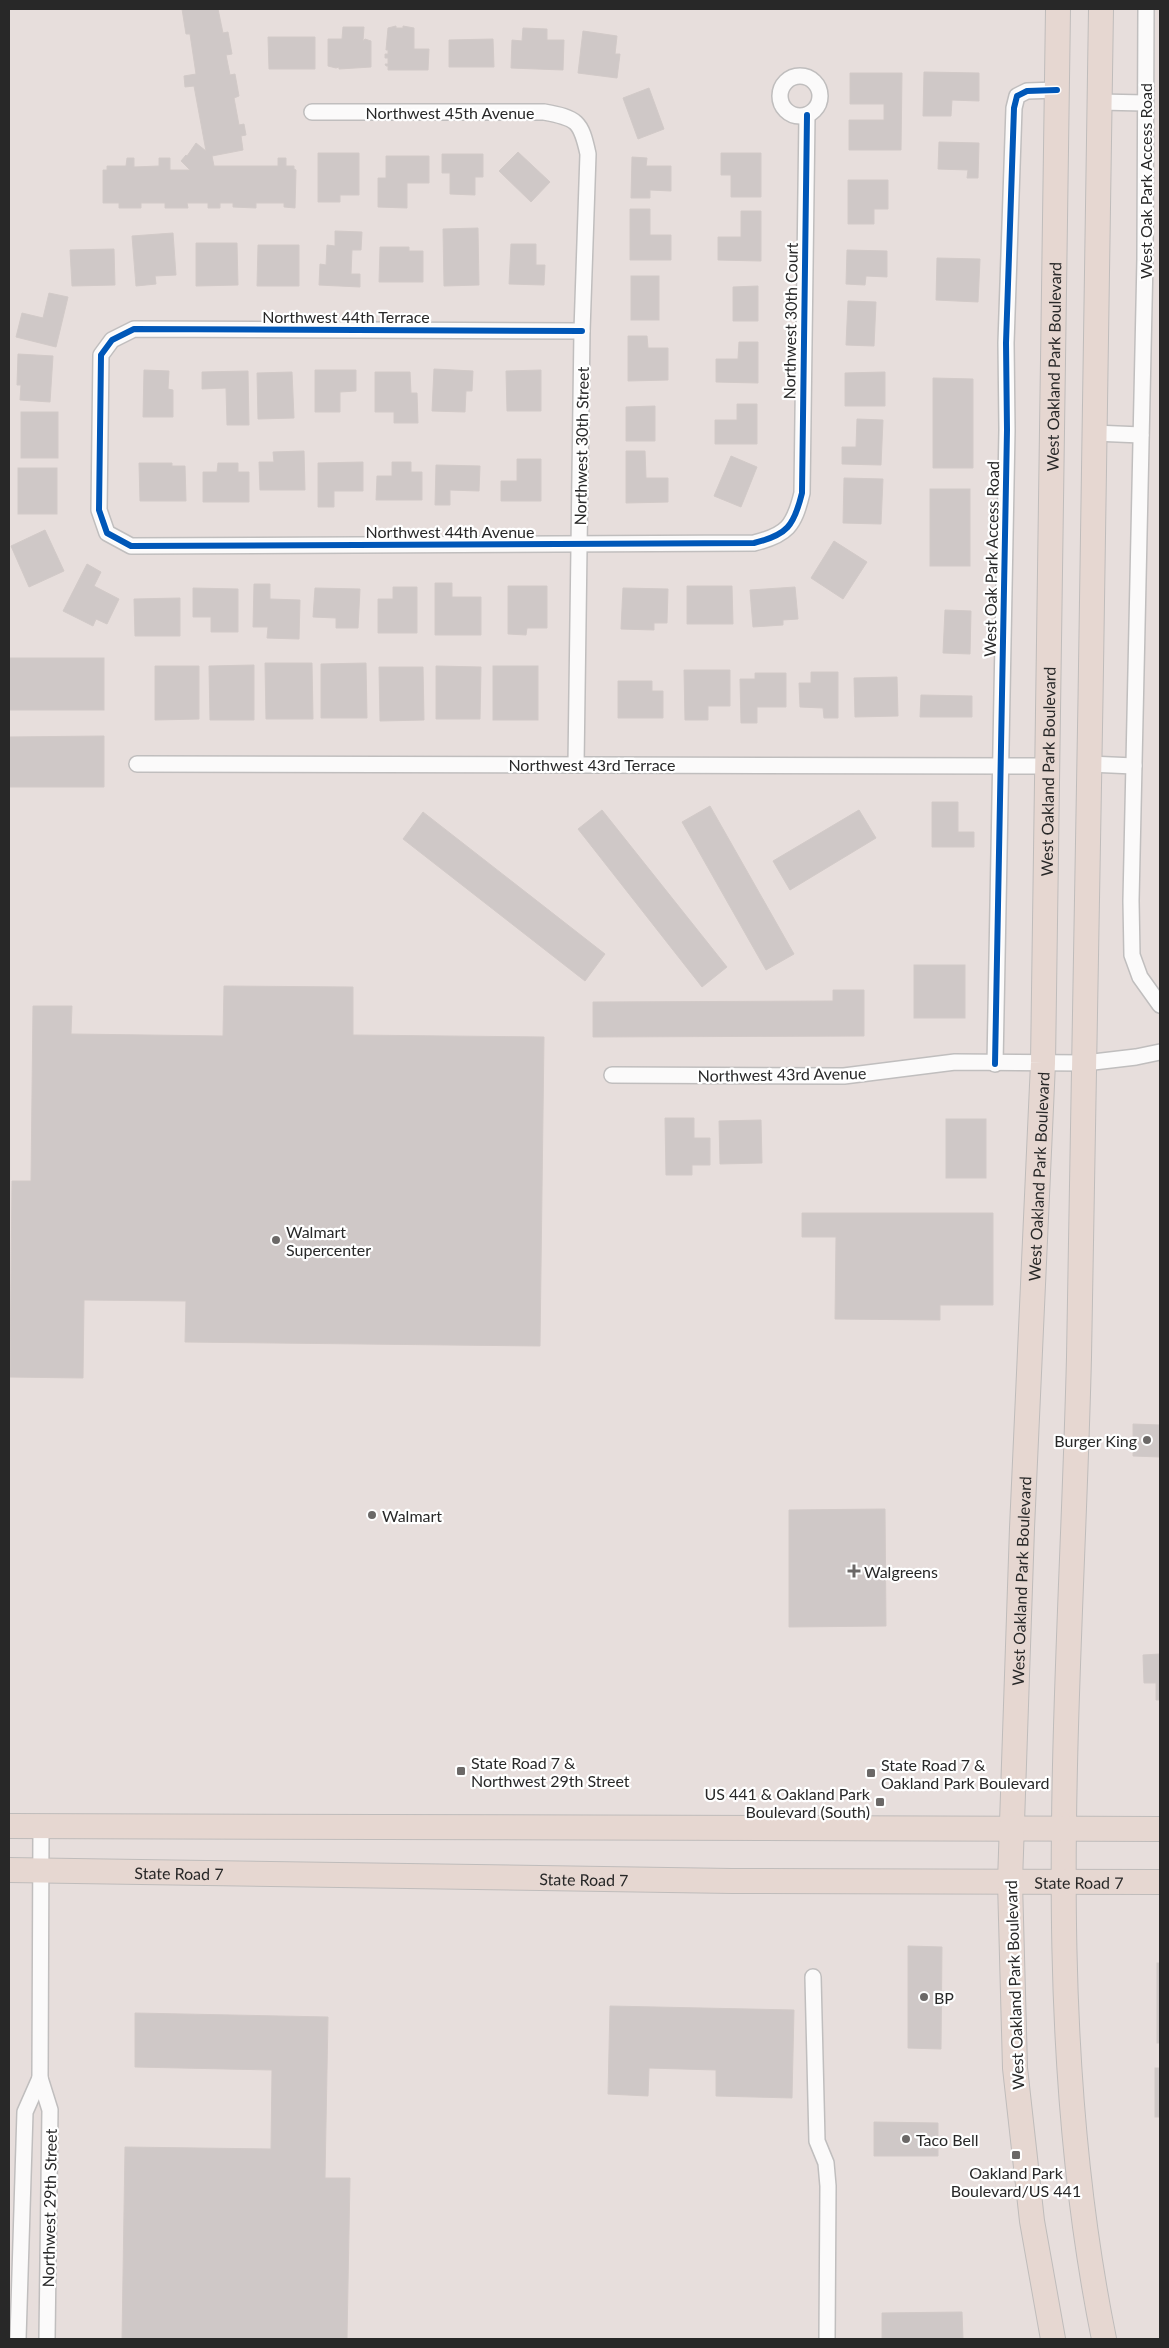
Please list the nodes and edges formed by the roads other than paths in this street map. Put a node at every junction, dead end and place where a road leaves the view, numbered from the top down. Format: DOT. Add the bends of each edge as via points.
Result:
graph roads {
  1 [pos="1058,9"];
  2 [pos="1101,9"];
  3 [pos="1146,9"];
  4 [pos="1057,90"];
  5 [pos="1099,102"];
  6 [pos="1145,103"];
  7 [pos="312,112"];
  8 [pos="807,115"];
  9 [pos="582,129"];
  10 [pos="582,330"];
  11 [pos="1094,433"];
  12 [pos="1141,435"];
  13 [pos="791,525"];
  14 [pos="107,533"];
  15 [pos="580,545"];
  16 [pos="137,764"];
  17 [pos="1089,764"];
  18 [pos="576,765"];
  19 [pos="1002,765"];
  20 [pos="1046,766"];
  21 [pos="1134,766"];
  22 [pos="1160,1005"];
  23 [pos="1160,1052"];
  24 [pos="1042,1063"];
  25 [pos="1085,1063"];
  26 [pos="995,1064"];
  27 [pos="612,1075"];
  28 [pos="9,1826"];
  29 [pos="41,1826"];
  30 [pos="1160,1829"];
  31 [pos="1011,1830"];
  32 [pos="1064,1830"];
  33 [pos="9,1870"];
  34 [pos="41,1870"];
  35 [pos="1063,1881"];
  36 [pos="1010,1882"];
  37 [pos="1160,1882"];
  38 [pos="813,1977"];
  39 [pos="40,2078"];
  40 [pos="15,2175"];
  41 [pos="18,2339"];
  42 [pos="47,2339"];
  43 [pos="827,2339"];
  44 [pos="1053,2339"];
  45 [pos="1104,2339"];
  1 -- 4 [label="main road, West Oakland Park Boulevard"];
  2 -- 5 [label="main road"];
  3 -- 6 [label="street, West Oak Park Access Road"];
  4 -- 19 [label="street, West Oak Park Access Road" via="1027,91 1017,96 1013,118 1006,343"];
  4 -- 20 [label="main road, West Oakland Park Boulevard"];
  5 -- 6 [label="street"];
  5 -- 11 [label="main road"];
  6 -- 12 [label="street, West Oak Park Access Road"];
  7 -- 9 [label="street, Northwest 45th Avenue" via="544,112 568,116"];
  8 -- 13 [label="street, Northwest 30th Court" via="802,493"];
  9 -- 10 [label="street, Northwest 30th Street" via="588,154"];
  10 -- 14 [label="street, Northwest 44th Terrace" via="134,329 112,340 100,355 99,510"];
  10 -- 15 [label="street, Northwest 30th Street"];
  11 -- 12 [label="street"];
  11 -- 17 [label="main road"];
  12 -- 21 [label="street, West Oak Park Access Road"];
  13 -- 15 [label="street, Northwest 44th Avenue" via="780,535 754,543"];
  14 -- 15 [label="street, Northwest 44th Avenue" via="131,546"];
  15 -- 18 [label="street, Northwest 30th Street"];
  16 -- 18 [label="street, Northwest 43rd Terrace"];
  17 -- 21 [label="street"];
  17 -- 25 [label="main road"];
  18 -- 19 [label="street, Northwest 43rd Terrace"];
  19 -- 20 [label="street, Northwest 43rd Terrace"];
  19 -- 26 [label="street, West Oak Park Access Road"];
  20 -- 24 [label="main road, West Oakland Park Boulevard"];
  21 -- 22 [label="street, West Oak Park Access Road" via="1132,955 1140,977"];
  23 -- 25 [label="street, Northwest 43rd Avenue"];
  24 -- 25 [label="street, Northwest 43rd Avenue"];
  24 -- 26 [label="street, Northwest 43rd Avenue"];
  24 -- 31 [label="main road, West Oakland Park Boulevard"];
  25 -- 32 [label="main road"];
  26 -- 27 [label="street, Northwest 43rd Avenue" via="955,1062 844,1076"];
  28 -- 29 [label="main road"];
  29 -- 31 [label="main road"];
  29 -- 34 [label="street, Northwest 29th Street"];
  30 -- 32 [label="main road"];
  31 -- 32 [label="main road"];
  31 -- 36 [label="main road, West Oakland Park Boulevard"];
  32 -- 35 [label="main road"];
  33 -- 34 [label="main road, State Road 7"];
  34 -- 36 [label="main road, State Road 7"];
  34 -- 39 [label="street, Northwest 29th Street"];
  35 -- 36 [label="main road, State Road 7"];
  35 -- 37 [label="main road, State Road 7"];
  35 -- 45 [label="main road" via="1066,2047 1071,2110"];
  36 -- 44 [label="main road, West Oakland Park Boulevard" via="1015,2068 1032,2221"];
  38 -- 43 [label="street" via="817,2141 826,2163 828,2186"];
  39 -- 40 [label="street, Northwest 29th Street" via="26,2112"];
  39 -- 42 [label="street, Northwest 29th Street" via="50,2110"];
  40 -- 41 [label="street, Northwest 29th Street"];
}
